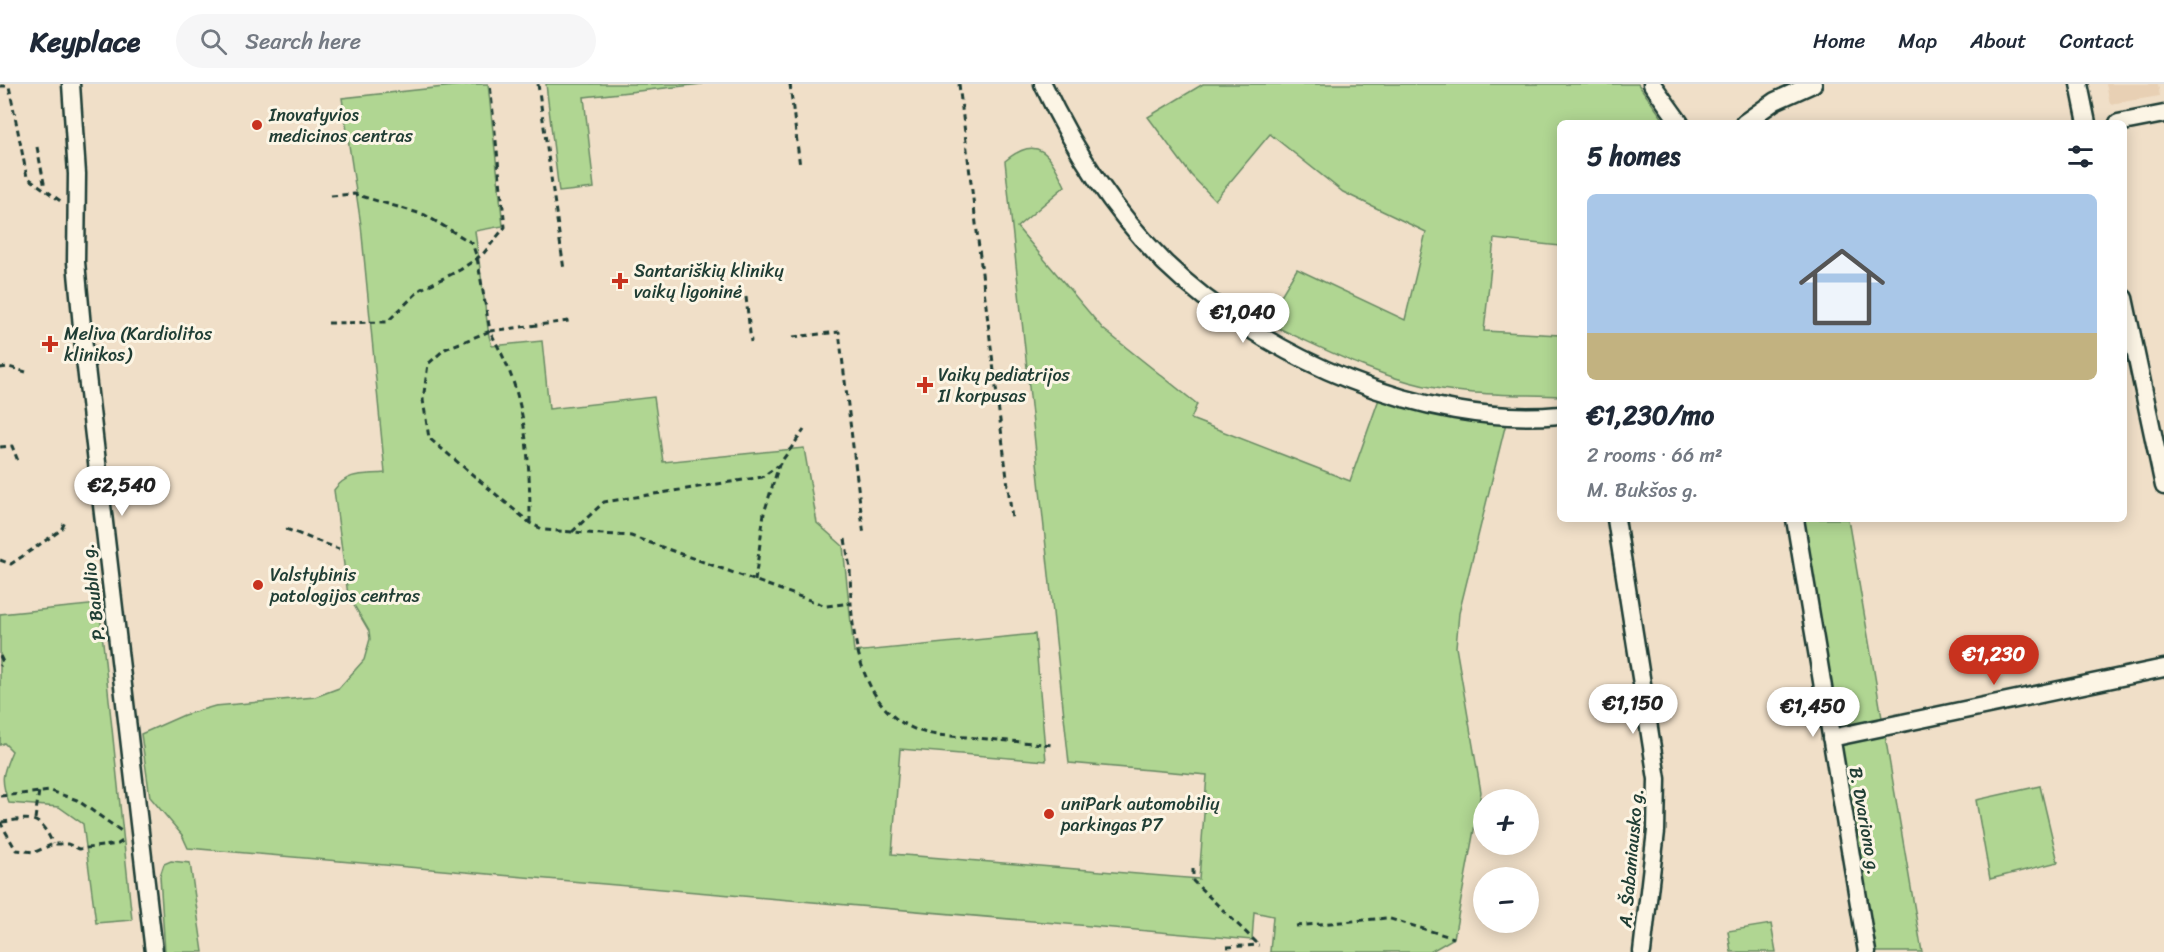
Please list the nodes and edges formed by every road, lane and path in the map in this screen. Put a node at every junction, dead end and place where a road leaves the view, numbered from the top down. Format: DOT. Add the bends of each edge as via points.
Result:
graph roads {
  1 [pos="71,84"];
  2 [pos="490,84"];
  3 [pos="538,84"];
  4 [pos="790,84"];
  5 [pos="959,84"];
  6 [pos="1043,84"];
  7 [pos="1652,84"];
  8 [pos="1813,84"];
  9 [pos="2079,84"];
  10 [pos="9,85"];
  11 [pos="0,86"];
  12 [pos="2164,114"];
  13 [pos="1678,120"];
  14 [pos="1748,120"];
  15 [pos="2086,120"];
  16 [pos="2127,121"];
  17 [pos="37,147"];
  18 [pos="801,167"];
  19 [pos="45,190"];
  20 [pos="64,194"];
  21 [pos="331,196"];
  22 [pos="477,258"];
  23 [pos="564,270"];
  24 [pos="746,297"];
  25 [pos="2127,315"];
  26 [pos="569,321"];
  27 [pos="328,323"];
  28 [pos="490,331"];
  29 [pos="793,337"];
  30 [pos="751,342"];
  31 [pos="0,368"];
  32 [pos="26,372"];
  33 [pos="1557,416"];
  34 [pos="804,430"];
  35 [pos="0,447"];
  36 [pos="18,461"];
  37 [pos="779,465"];
  38 [pos="2164,486"];
  39 [pos="1012,519"];
  40 [pos="65,522"];
  41 [pos="1616,522"];
  42 [pos="1795,522"];
  43 [pos="530,523"];
  44 [pos="286,529"];
  45 [pos="572,532"];
  46 [pos="864,536"];
  47 [pos="845,539"];
  48 [pos="339,549"];
  49 [pos="0,560"];
  50 [pos="755,581"];
  51 [pos="851,603"];
  52 [pos="0,656"];
  53 [pos="0,666"];
  54 [pos="2164,668"];
  55 [pos="1831,738"];
  56 [pos="1052,745"];
  57 [pos="39,791"];
  58 [pos="0,796"];
  59 [pos="35,819"];
  60 [pos="1,822"];
  61 [pos="133,835"];
  62 [pos="53,844"];
  63 [pos="1193,870"];
  64 [pos="1296,926"];
  65 [pos="1454,938"];
  66 [pos="1227,946"];
  67 [pos="154,952"];
  68 [pos="1642,952"];
  69 [pos="1867,952"];
  1 -- 61 [label="street, P. Baublio g." via="77,174 76,262"];
  2 -- 22 [label="path" via="504,227"];
  3 -- 23 [label="path"];
  4 -- 18 [label="path"];
  5 -- 39 [label="path"];
  6 -- 33 [label="street" via="1084,162 1110,199 1164,262 1238,322 1338,375 1386,394 1471,412"];
  7 -- 13 [label="street"];
  8 -- 14 [label="street" via="1775,101"];
  9 -- 15 [label="street"];
  10 -- 11 [label="path"];
  10 -- 19 [label="path" via="27,177"];
  12 -- 16 [label="street"];
  17 -- 19 [label="path"];
  19 -- 20 [label="path" via="64,203"];
  21 -- 22 [label="path" via="354,194 425,215 472,243"];
  22 -- 27 [label="path" via="421,289 387,322"];
  22 -- 28 [label="path"];
  24 -- 30 [label="path"];
  25 -- 38 [label="street"];
  26 -- 28 [label="path"];
  28 -- 43 [label="path" via="511,374 523,423 530,474"];
  28 -- 43 [label="path" via="445,349 428,364 423,400 429,438"];
  29 -- 46 [label="path" via="839,332"];
  31 -- 32 [label="path"];
  34 -- 37 [label="path"];
  35 -- 36 [label="path" via="12,446"];
  37 -- 45 [label="path" via="762,477 604,502"];
  37 -- 50 [label="path" via="764,513"];
  40 -- 49 [label="path" via="61,530 11,564"];
  41 -- 68 [label="street, A. Šabaniausko g." via="1657,778 1656,831"];
  42 -- 55 [label="street, B. Dvariono g."];
  43 -- 45 [label="path" via="544,530"];
  44 -- 48 [label="path"];
  45 -- 50 [label="path" via="631,536"];
  47 -- 51 [label="path"];
  50 -- 51 [label="path" via="826,606"];
  51 -- 56 [label="path" via="855,649 875,697 908,727 936,735"];
  52 -- 53 [label="path"];
  54 -- 55 [label="street"];
  55 -- 69 [label="street, B. Dvariono g."];
  57 -- 58 [label="path"];
  57 -- 59 [label="path"];
  57 -- 61 [label="path" via="77,800"];
  59 -- 60 [label="path"];
  59 -- 62 [label="path" via="44,825"];
  60 -- 62 [label="path" via="16,850 35,852"];
  61 -- 62 [label="path" via="118,844 79,849"];
  61 -- 67 [label="street, P. Baublio g."];
  63 -- 66 [label="path" via="1193,881 1259,945"];
  64 -- 65 [label="path" via="1387,918"];
}
